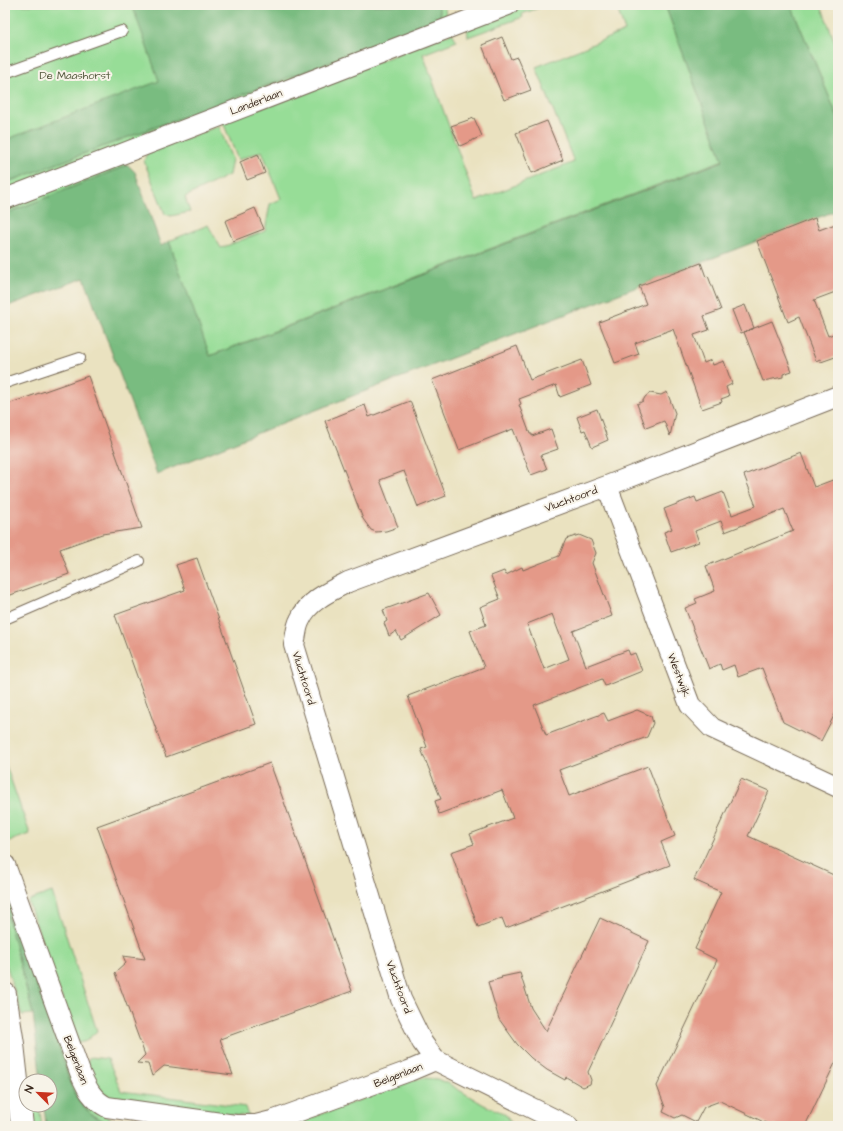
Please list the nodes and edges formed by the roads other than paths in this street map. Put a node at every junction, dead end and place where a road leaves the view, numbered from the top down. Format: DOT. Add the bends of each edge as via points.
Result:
graph roads {
  1 [pos="508,5"];
  2 [pos="122,31"];
  3 [pos="5,73"];
  4 [pos="5,199"];
  5 [pos="80,358"];
  6 [pos="5,383"];
  7 [pos="838,396"];
  8 [pos="607,486"];
  9 [pos="139,561"];
  10 [pos="5,619"];
  11 [pos="838,787"];
  12 [pos="5,865"];
  13 [pos="5,994"];
  14 [pos="435,1060"];
  15 [pos="540,1120"];
  16 [pos="22,1126"];
  17 [pos="568,1126"];
  1 -- 4 [label="street, Landerlaan"];
  2 -- 3 [label="lane"];
  5 -- 6 [label="lane"];
  7 -- 8 [label="street, Vluchtoord"];
  8 -- 11 [label="street, Westwijk" via="690,705 712,728"];
  8 -- 14 [label="street, Vluchtoord" via="348,582 320,597 300,620 294,645 401,999 422,1042"];
  9 -- 10 [label="lane"];
  12 -- 14 [label="street, Belgenlaan" via="81,1075 90,1093 106,1107 235,1125 256,1125"];
  13 -- 16 [label="main road"];
  14 -- 15 [label="street, Vluchtoord"];
  15 -- 17 [label="street, Vluchtoord"];
}
